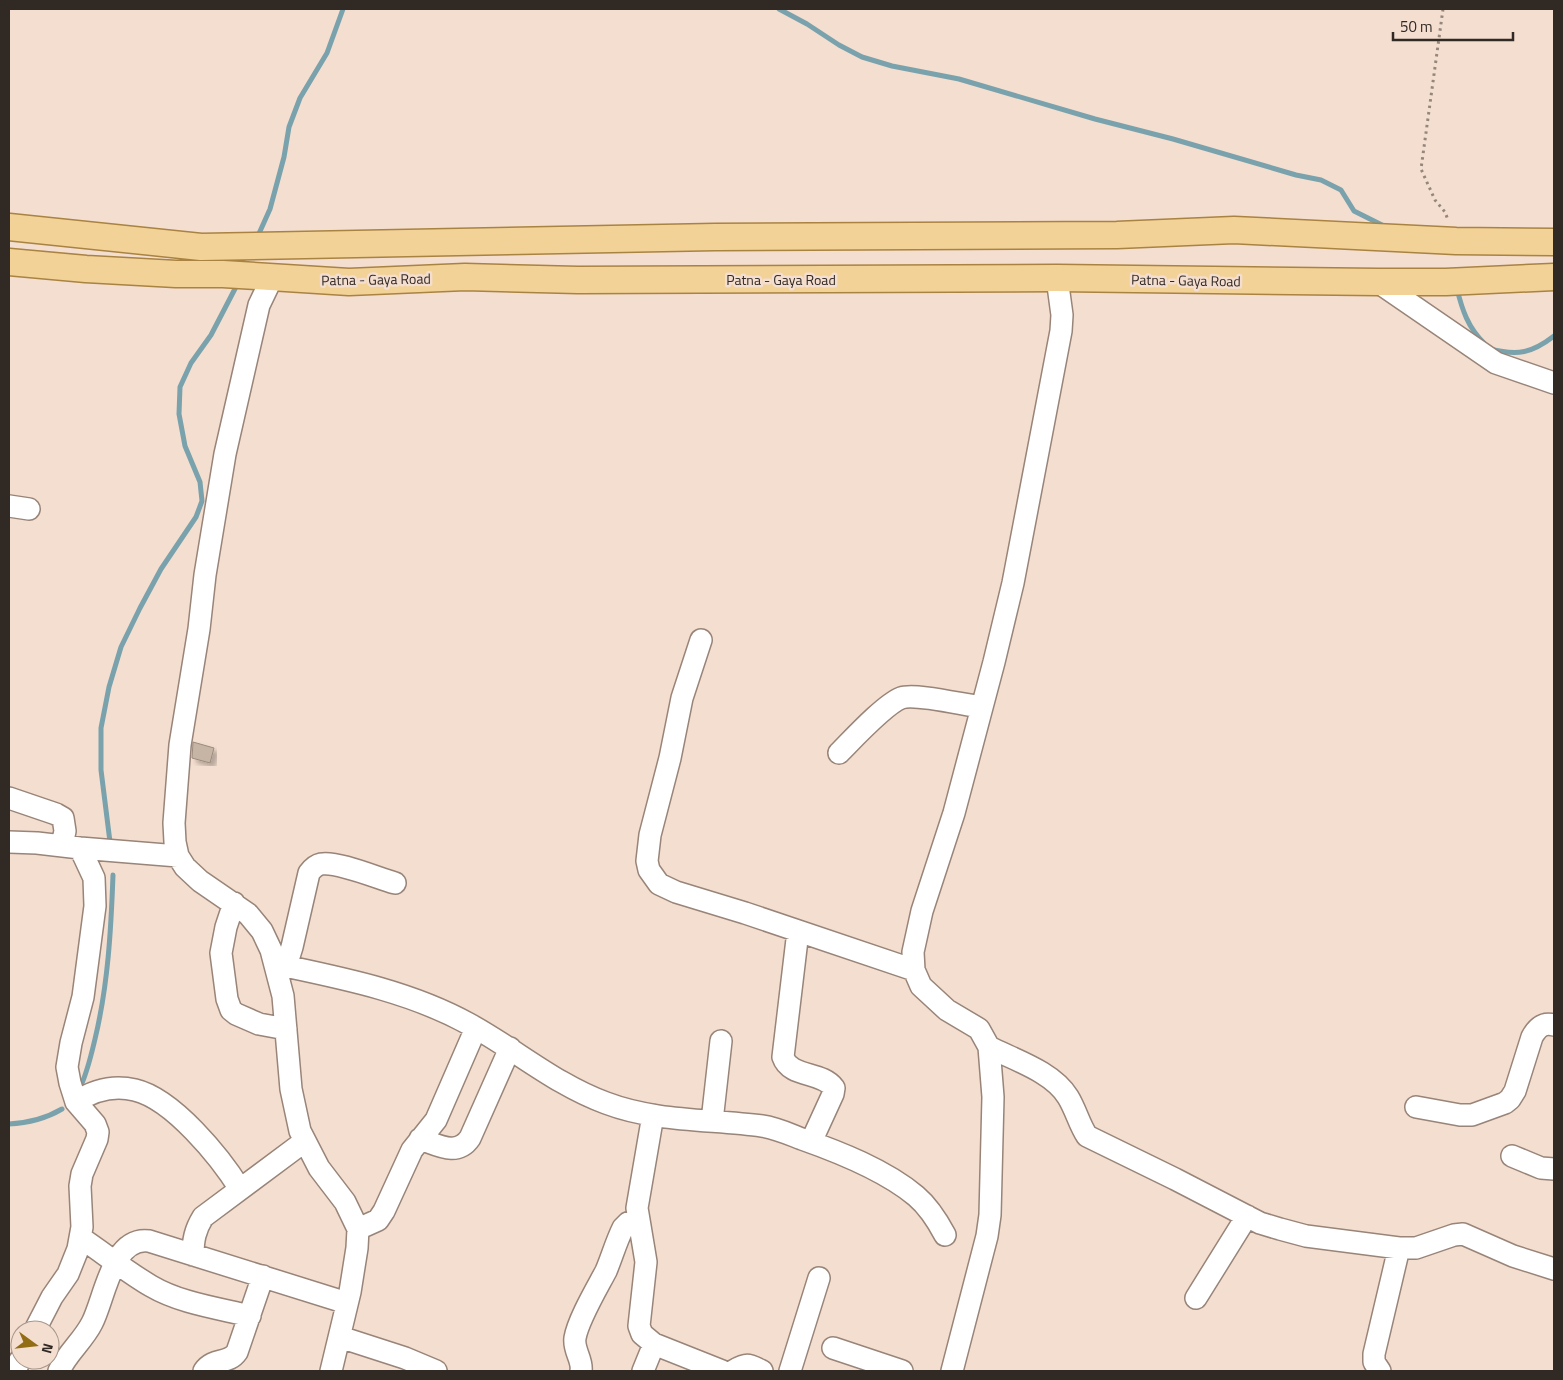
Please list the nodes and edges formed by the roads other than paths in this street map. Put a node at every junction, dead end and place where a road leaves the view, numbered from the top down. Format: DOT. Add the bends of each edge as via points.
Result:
graph roads {
  1 [pos="9,227"];
  2 [pos="1554,242"];
  3 [pos="9,262"];
  4 [pos="1554,277"];
  5 [pos="272,278"];
  6 [pos="1057,278"];
  7 [pos="1378,282"];
  8 [pos="1554,383"];
  9 [pos="701,640"];
  10 [pos="982,707"];
  11 [pos="839,753"];
  12 [pos="9,798"];
  13 [pos="9,842"];
  14 [pos="71,847"];
  15 [pos="178,856"];
  16 [pos="394,883"];
  17 [pos="234,903"];
  18 [pos="798,931"];
  19 [pos="280,965"];
  20 [pos="914,970"];
  21 [pos="1554,1025"];
  22 [pos="476,1028"];
  23 [pos="286,1029"];
  24 [pos="721,1041"];
  25 [pos="989,1047"];
  26 [pos="510,1048"];
  27 [pos="76,1102"];
  28 [pos="1416,1107"];
  29 [pos="654,1115"];
  30 [pos="712,1121"];
  31 [pos="420,1139"];
  32 [pos="305,1141"];
  33 [pos="811,1142"];
  34 [pos="1512,1156"];
  35 [pos="1554,1169"];
  36 [pos="240,1190"];
  37 [pos="1247,1216"];
  38 [pos="638,1219"];
  39 [pos="358,1229"];
  40 [pos="945,1235"];
  41 [pos="81,1238"];
  42 [pos="1399,1248"];
  43 [pos="193,1255"];
  44 [pos="115,1261"];
  45 [pos="1554,1269"];
  46 [pos="263,1276"];
  47 [pos="818,1278"];
  48 [pos="1196,1298"];
  49 [pos="348,1302"];
  50 [pos="250,1316"];
  51 [pos="40,1320"];
  52 [pos="340,1338"];
  53 [pos="654,1344"];
  54 [pos="833,1348"];
  55 [pos="59,1371"];
  56 [pos="204,1371"];
  57 [pos="331,1371"];
  58 [pos="436,1371"];
  59 [pos="581,1371"];
  60 [pos="643,1371"];
  61 [pos="722,1371"];
  62 [pos="733,1371"];
  63 [pos="762,1371"];
  64 [pos="790,1371"];
  65 [pos="902,1371"];
  66 [pos="952,1371"];
  67 [pos="1380,1371"];
  1 -- 2 [label="main road" via="201,247 715,237 1117,235 1234,230 1456,241"];
  3 -- 5 [label="main road, Patna - Gaya Road"];
  4 -- 7 [label="main road, Patna - Gaya Road"];
  5 -- 6 [label="main road, Patna - Gaya Road" via="349,282 465,277 578,280"];
  5 -- 15 [label="street" via="259,305 229,431 205,574 180,745 174,823"];
  6 -- 7 [label="main road, Patna - Gaya Road"];
  6 -- 10 [label="street" via="1061,331 1013,582"];
  7 -- 8 [label="street" via="1490,359"];
  9 -- 18 [label="street" via="682,698 650,835 649,870 659,884 676,892"];
  10 -- 11 [label="street" via="918,697 902,698 883,710"];
  10 -- 20 [label="street" via="954,813 922,911 913,952"];
  12 -- 14 [label="street" via="63,818"];
  13 -- 14 [label="street"];
  14 -- 15 [label="street"];
  14 -- 27 [label="street" via="94,878 95,896 83,996 67,1067"];
  15 -- 17 [label="street" via="200,881"];
  16 -- 19 [label="street" via="342,866 321,864 314,868 309,873 292,947"];
  17 -- 19 [label="street" via="262,931"];
  17 -- 23 [label="street" via="221,952 231,1010 259,1024"];
  18 -- 20 [label="street"];
  18 -- 33 [label="street" via="783,1057 792,1069 826,1080 834,1088"];
  19 -- 22 [label="street" via="360,983 414,1000"];
  19 -- 23 [label="street"];
  20 -- 25 [label="street" via="921,986 946,1010 979,1029"];
  21 -- 28 [label="street" via="1544,1024 1537,1028 1515,1091 1505,1103 1472,1115"];
  22 -- 26 [label="street"];
  22 -- 31 [label="street" via="436,1120"];
  23 -- 32 [label="street" via="291,1089"];
  24 -- 30 [label="street"];
  25 -- 37 [label="street" via="1058,1084 1068,1096 1087,1136"];
  25 -- 66 [label="street" via="993,1097 990,1215"];
  26 -- 29 [label="street" via="591,1098"];
  26 -- 31 [label="street" via="464,1146 448,1148"];
  27 -- 36 [label="street" via="92,1093 118,1088 148,1094 196,1133"];
  27 -- 41 [label="street" via="98,1132 80,1186"];
  29 -- 30 [label="street"];
  29 -- 38 [label="street" via="639,1193"];
  30 -- 33 [label="street" via="764,1126"];
  31 -- 39 [label="street" via="378,1220"];
  32 -- 36 [label="street"];
  32 -- 39 [label="street" via="319,1168 345,1202"];
  33 -- 40 [label="street" via="903,1187 926,1206"];
  34 -- 35 [label="street" via="1541,1168"];
  36 -- 43 [label="street" via="203,1217 193,1239"];
  37 -- 42 [label="street" via="1306,1236"];
  37 -- 48 [label="street"];
  38 -- 53 [label="street" via="646,1262 639,1326 642,1334"];
  38 -- 59 [label="street" via="622,1228 579,1325 575,1338"];
  39 -- 49 [label="street"];
  41 -- 44 [label="street"];
  41 -- 51 [label="street" via="74,1262"];
  42 -- 45 [label="street" via="1416,1248 1463,1234 1513,1256"];
  42 -- 67 [label="street" via="1374,1354 1374,1362"];
  43 -- 44 [label="street" via="140,1240 131,1244"];
  43 -- 46 [label="street"];
  44 -- 50 [label="street" via="165,1293"];
  44 -- 55 [label="street" via="91,1324 66,1356"];
  46 -- 49 [label="street"];
  46 -- 50 [label="street"];
  47 -- 64 [label="street"];
  49 -- 52 [label="street"];
  50 -- 56 [label="street" via="232,1359 211,1364"];
  52 -- 57 [label="street"];
  52 -- 58 [label="street"];
  53 -- 60 [label="street"];
  53 -- 61 [label="street"];
  54 -- 65 [label="street"];
  62 -- 63 [label="street" via="747,1364"];
}
